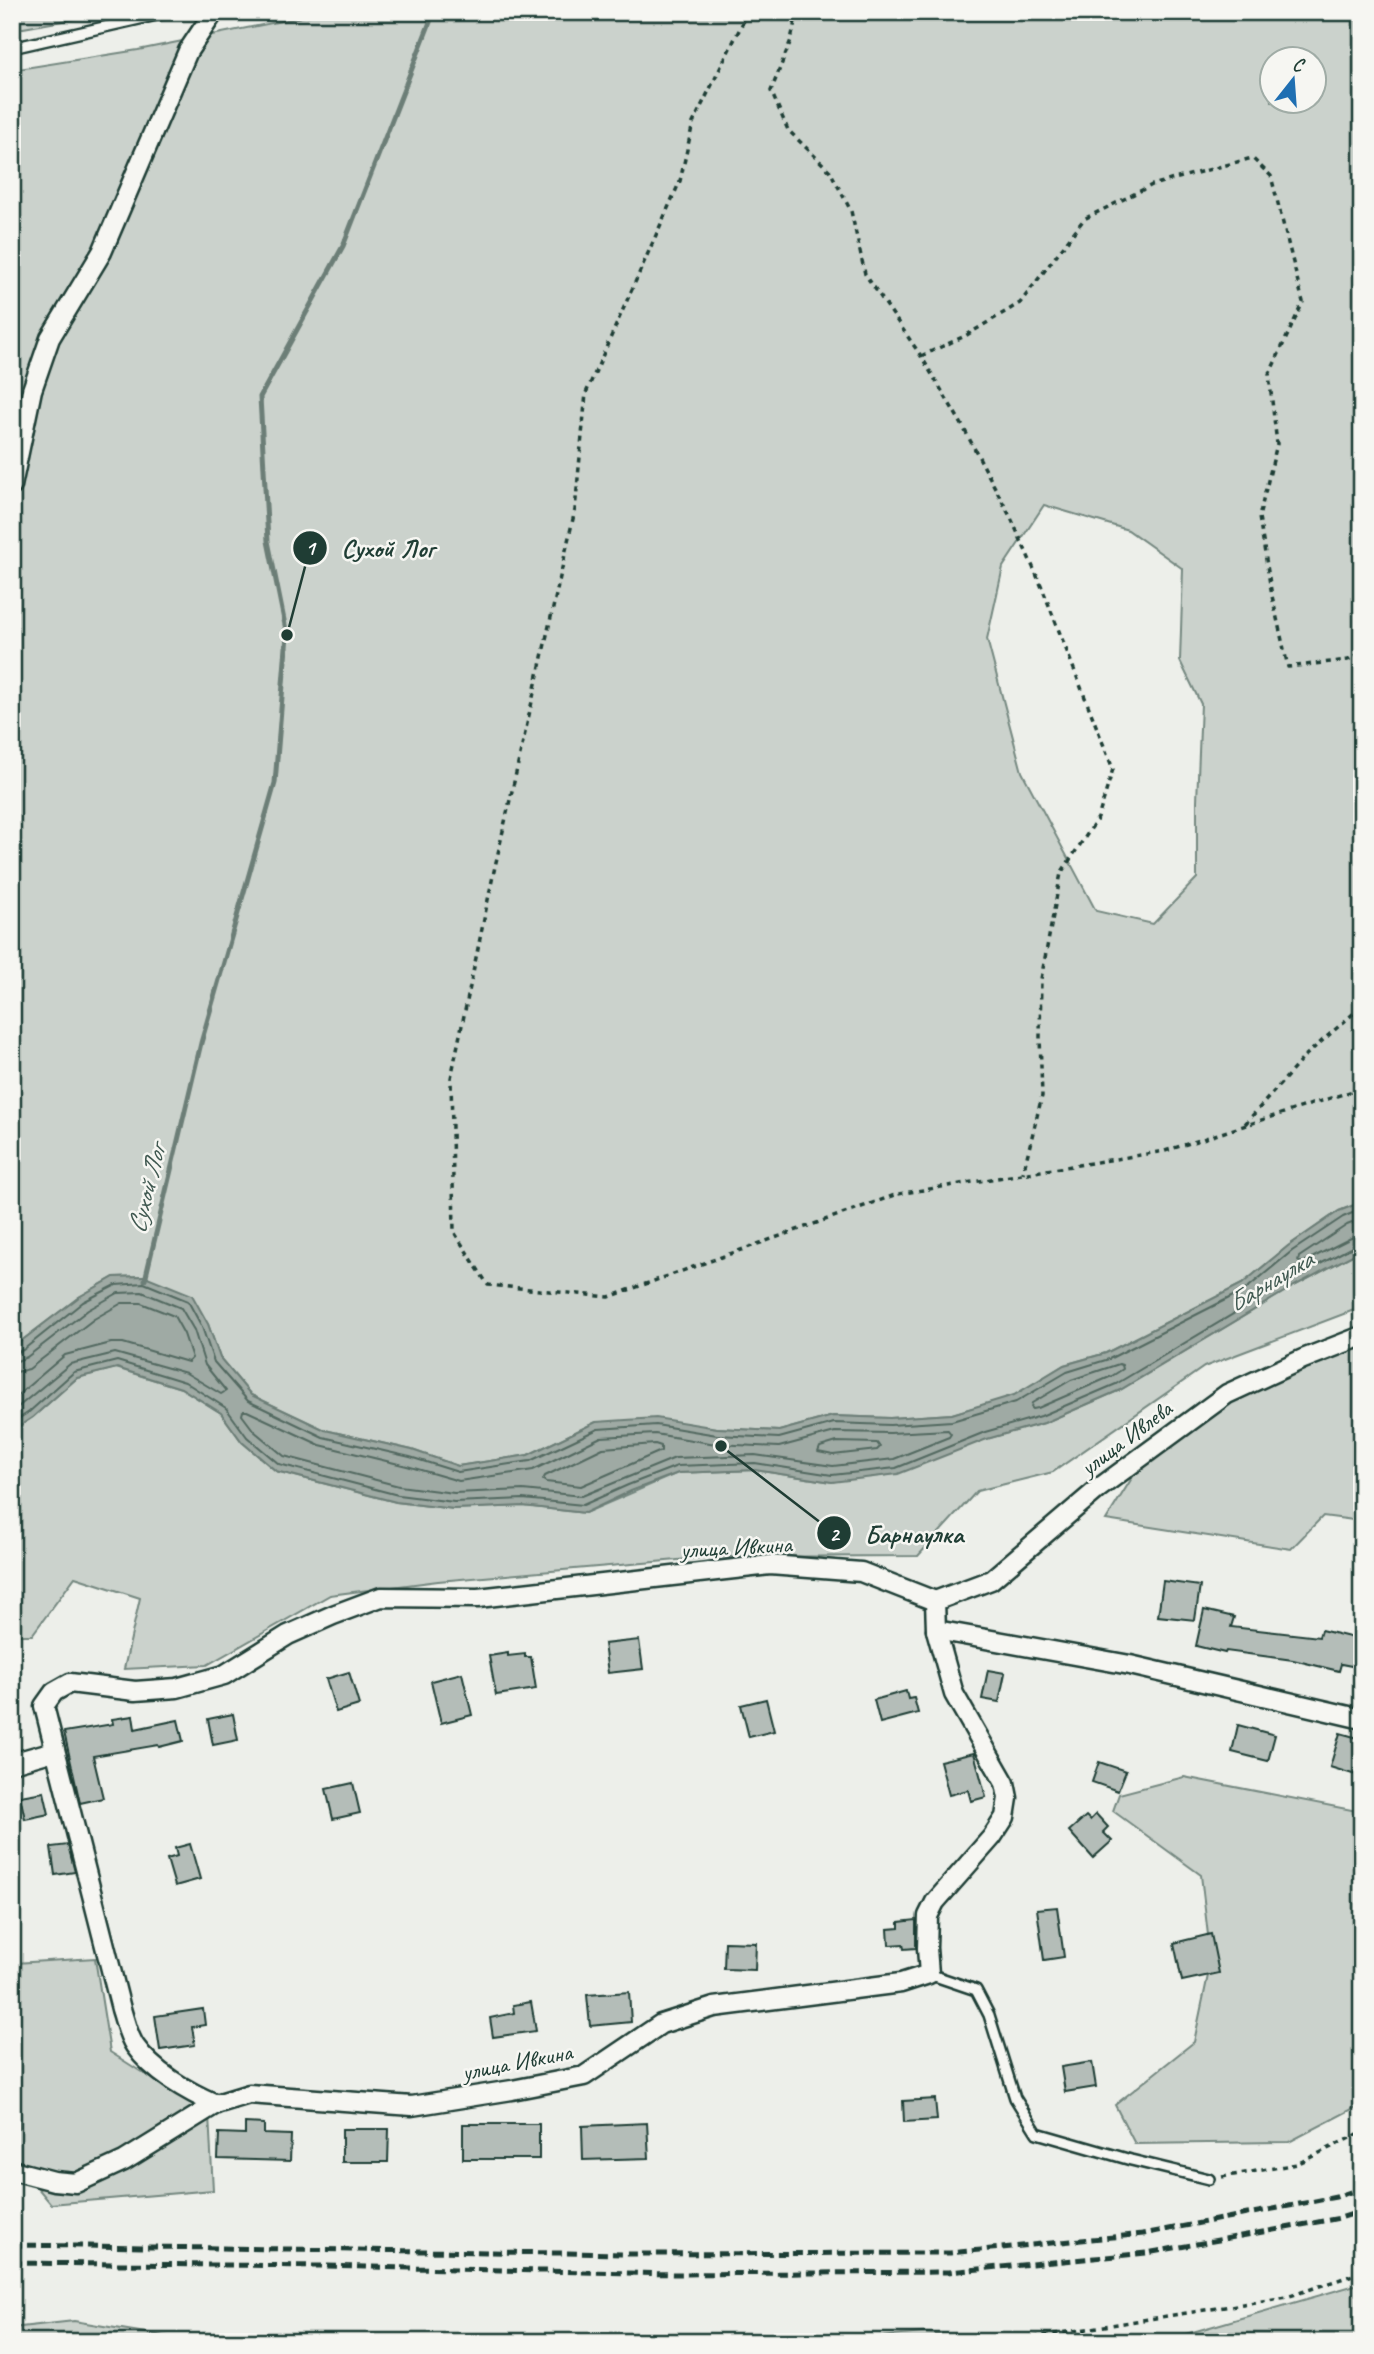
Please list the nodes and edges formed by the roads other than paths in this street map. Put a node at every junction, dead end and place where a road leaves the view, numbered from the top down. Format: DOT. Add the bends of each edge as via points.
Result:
graph roads {
  1 [pos="170,12"];
  2 [pos="214,12"];
  3 [pos="12,48"];
  4 [pos="12,486"];
  5 [pos="1362,1336"];
  6 [pos="935,1601"];
  7 [pos="936,1630"];
  8 [pos="1362,1719"];
  9 [pos="54,1751"];
  10 [pos="12,1763"];
  11 [pos="929,1974"];
  12 [pos="216,2104"];
  13 [pos="12,2170"];
  14 [pos="1209,2179"];
  1 -- 3 [label="lane"];
  2 -- 4 [label="street" via="188,51 102,252 50,338 32,390"];
  5 -- 6 [label="street, улица Ивлева" via="1227,1394 1098,1488 991,1580"];
  6 -- 7 [label="street"];
  6 -- 9 [label="street, улица Ивкина" via="861,1572 770,1565 478,1598 381,1597 288,1635 224,1675 177,1688 135,1691 70,1684 54,1692 44,1706"];
  7 -- 8 [label="street" via="1130,1665"];
  7 -- 11 [label="street" via="954,1694 1005,1783 1007,1798 1005,1817 992,1837 928,1916"];
  9 -- 10 [label="street"];
  9 -- 12 [label="street, улица Ивкина" via="121,2009 135,2045 167,2075"];
  11 -- 12 [label="street, улица Ивкина" via="901,1983 713,2007 661,2024 584,2076 512,2090 412,2106 249,2094"];
  11 -- 14 [label="lane" via="976,1990 989,2015 1015,2098 1038,2133"];
  12 -- 13 [label="street, улица Ивкина" via="124,2161 76,2183"];
}
